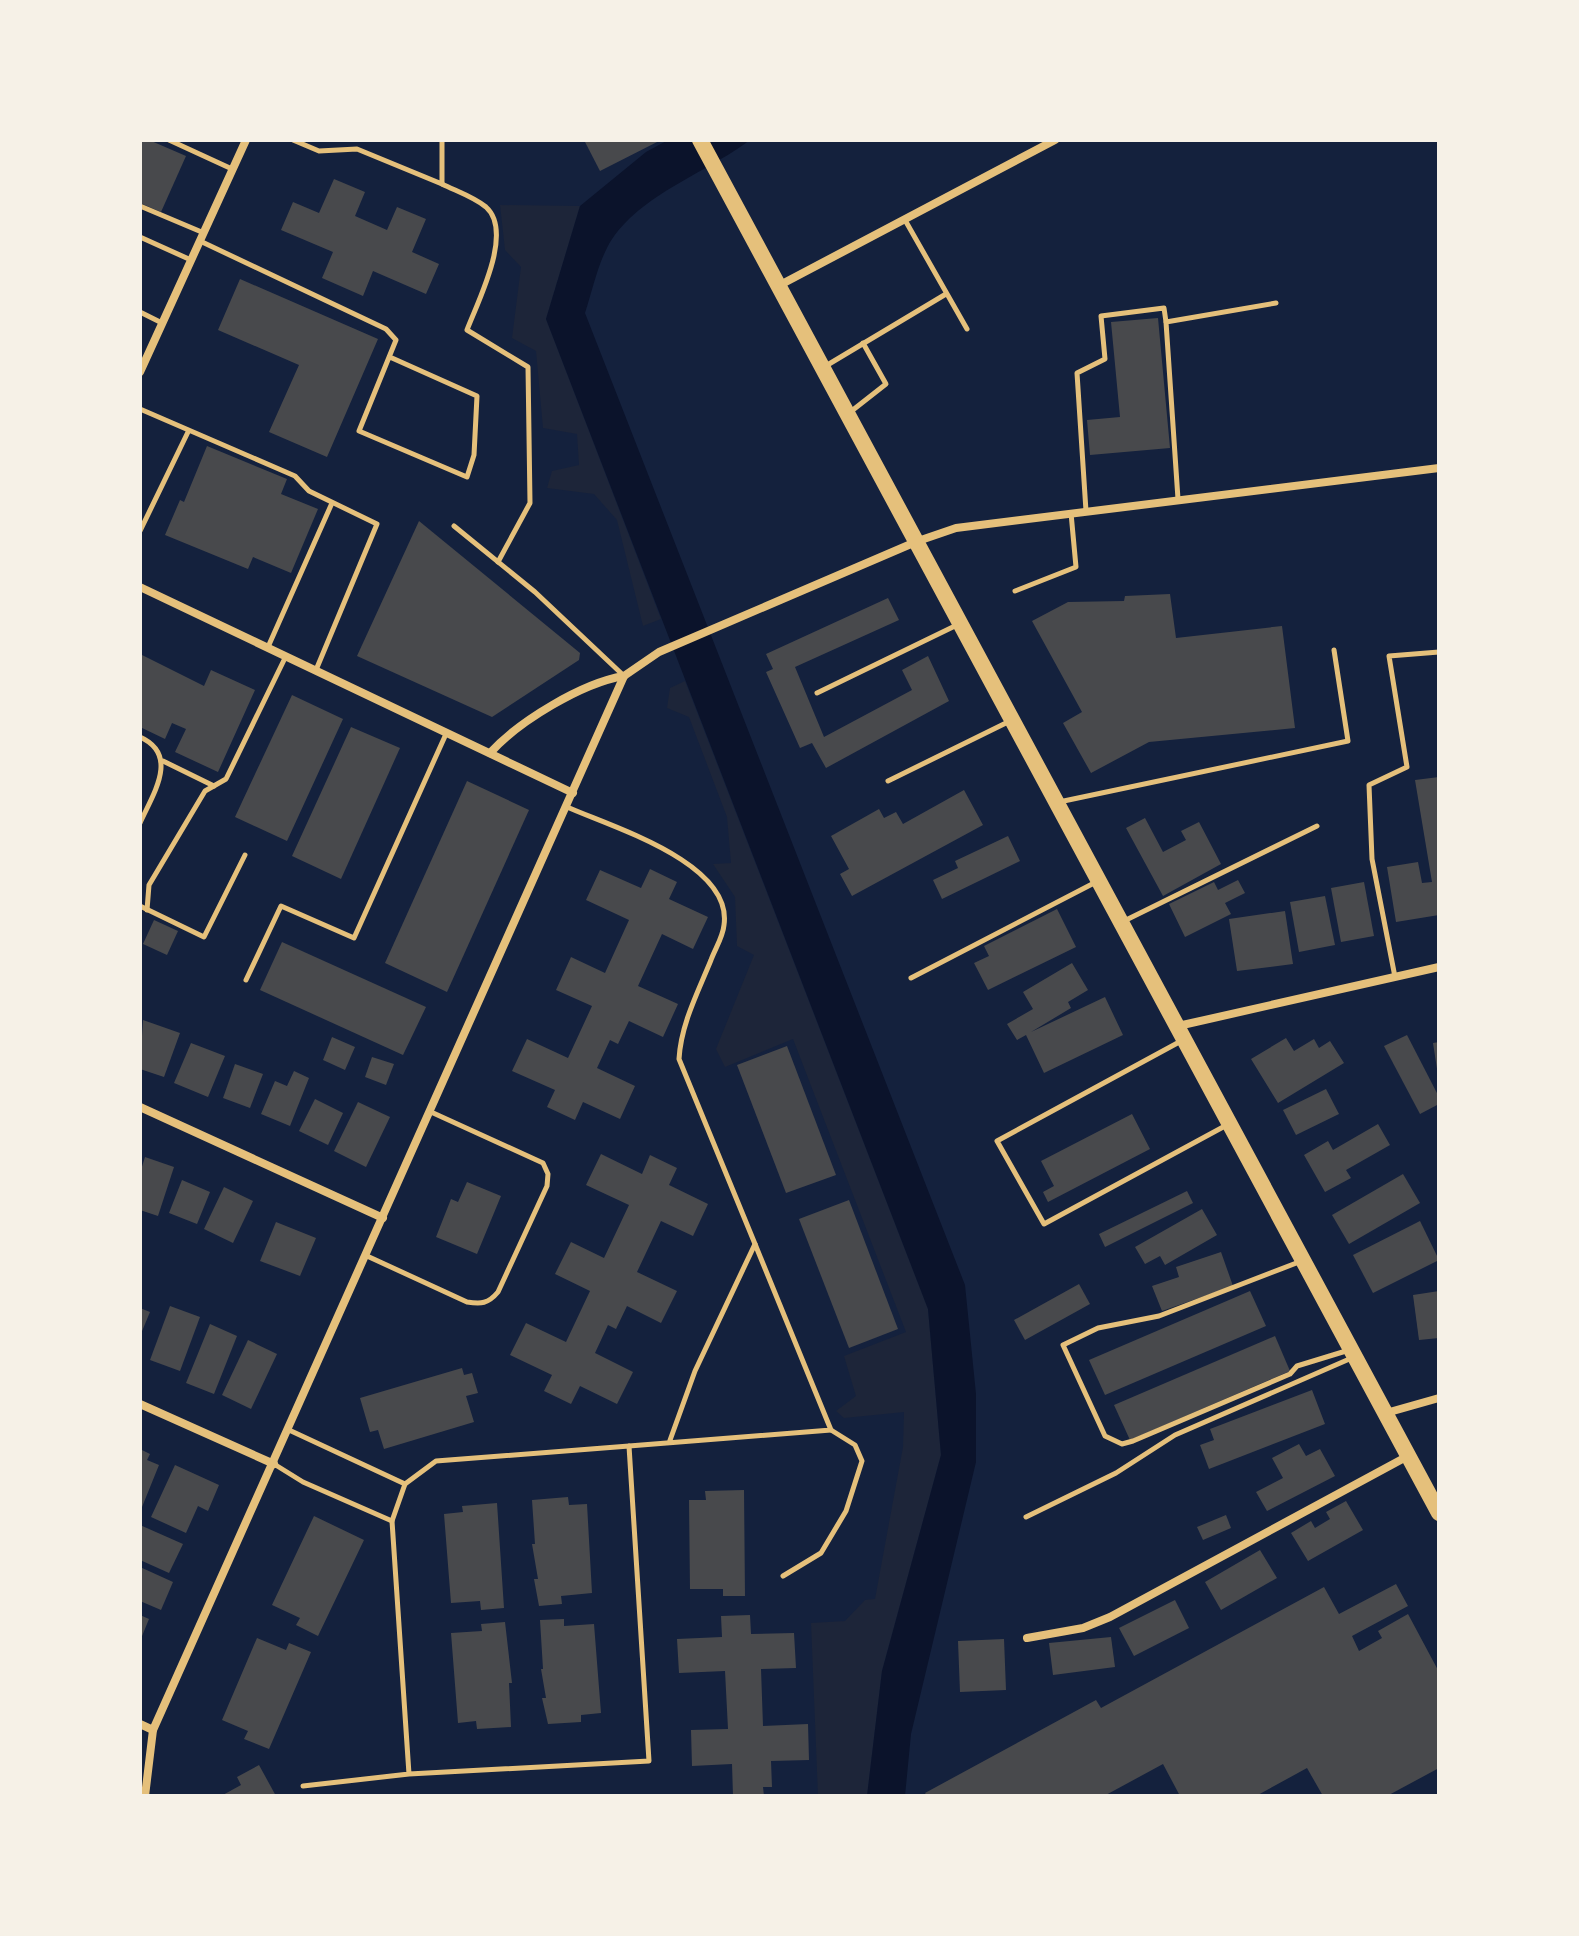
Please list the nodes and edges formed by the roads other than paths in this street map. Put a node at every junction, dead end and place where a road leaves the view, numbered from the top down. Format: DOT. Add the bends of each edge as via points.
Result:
graph roads {
  1 [pos="169,140"];
  2 [pos="246,140"];
  3 [pos="293,140"];
  4 [pos="442,140"];
  5 [pos="700,140"];
  6 [pos="1055,140"];
  7 [pos="233,169"];
  8 [pos="442,184"];
  9 [pos="140,206"];
  10 [pos="904,219"];
  11 [pos="140,237"];
  12 [pos="202,237"];
  13 [pos="191,260"];
  14 [pos="780,285"];
  15 [pos="946,294"];
  16 [pos="1276,303"];
  17 [pos="140,312"];
  18 [pos="1166,322"];
  19 [pos="162,323"];
  20 [pos="967,329"];
  21 [pos="863,343"];
  22 [pos="392,358"];
  23 [pos="824,367"];
  24 [pos="140,372"];
  25 [pos="140,409"];
  26 [pos="849,413"];
  27 [pos="188,432"];
  28 [pos="1439,468"];
  29 [pos="1178,499"];
  30 [pos="332,503"];
  31 [pos="1086,511"];
  32 [pos="1071,512"];
  33 [pos="454,526"];
  34 [pos="140,531"];
  35 [pos="918,541"];
  36 [pos="498,562"];
  37 [pos="140,587"];
  38 [pos="1015,591"];
  39 [pos="961,623"];
  40 [pos="268,648"];
  41 [pos="1334,650"];
  42 [pos="1439,652"];
  43 [pos="286,656"];
  44 [pos="316,671"];
  45 [pos="624,676"];
  46 [pos="817,693"];
  47 [pos="1012,719"];
  48 [pos="447,733"];
  49 [pos="140,737"];
  50 [pos="490,753"];
  51 [pos="163,761"];
  52 [pos="888,781"];
  53 [pos="214,786"];
  54 [pos="573,793"];
  55 [pos="1056,802"];
  56 [pos="567,807"];
  57 [pos="140,823"];
  58 [pos="1317,826"];
  59 [pos="245,855"];
  60 [pos="1099,881"];
  61 [pos="143,908"];
  62 [pos="1121,922"];
  63 [pos="1439,967"];
  64 [pos="1395,977"];
  65 [pos="911,978"];
  66 [pos="246,980"];
  67 [pos="1180,1033"];
  68 [pos="140,1107"];
  69 [pos="431,1112"];
  70 [pos="1229,1123"];
  71 [pos="383,1218"];
  72 [pos="755,1244"];
  73 [pos="367,1256"];
  74 [pos="1303,1260"];
  75 [pos="1353,1353"];
  76 [pos="1439,1398"];
  77 [pos="140,1404"];
  78 [pos="1386,1413"];
  79 [pos="289,1430"];
  80 [pos="831,1430"];
  81 [pos="669,1443"];
  82 [pos="629,1446"];
  83 [pos="1408,1456"];
  84 [pos="274,1464"];
  85 [pos="405,1484"];
  86 [pos="1439,1513"];
  87 [pos="1026,1517"];
  88 [pos="392,1521"];
  89 [pos="783,1576"];
  90 [pos="1027,1638"];
  91 [pos="140,1724"];
  92 [pos="153,1730"];
  93 [pos="409,1774"];
  94 [pos="303,1786"];
  95 [pos="145,1796"];
  1 -- 7 [label="lane"];
  2 -- 7 [label="street"];
  3 -- 8 [label="lane" via="319,151 357,149"];
  4 -- 8 [label="lane"];
  5 -- 14 [label="main road"];
  6 -- 10 [label="street"];
  7 -- 12 [label="street"];
  8 -- 36 [label="lane" via="486,208 498,237 467,330 528,367 530,503"];
  9 -- 12 [label="lane"];
  10 -- 14 [label="street"];
  10 -- 15 [label="lane"];
  11 -- 13 [label="lane"];
  12 -- 13 [label="street"];
  12 -- 22 [label="lane" via="386,329 396,340"];
  13 -- 19 [label="street"];
  14 -- 23 [label="main road"];
  15 -- 20 [label="lane"];
  15 -- 21 [label="lane"];
  16 -- 18 [label="lane"];
  17 -- 19 [label="lane"];
  18 -- 29 [label="lane"];
  18 -- 31 [label="lane" via="1164,308 1101,316 1105,359 1077,373"];
  19 -- 24 [label="street"];
  21 -- 23 [label="lane"];
  21 -- 26 [label="lane" via="886,384"];
  22 -- 22 [label="lane" via="477,396 474,455 467,477 359,431"];
  23 -- 26 [label="main road"];
  25 -- 27 [label="lane"];
  26 -- 35 [label="main road"];
  27 -- 30 [label="lane" via="295,476"];
  27 -- 34 [label="lane"];
  28 -- 29 [label="street"];
  29 -- 31 [label="street"];
  30 -- 40 [label="lane"];
  30 -- 44 [label="lane" via="377,524"];
  31 -- 32 [label="street"];
  32 -- 35 [label="street" via="976,524"];
  32 -- 38 [label="lane" via="1076,567"];
  33 -- 36 [label="lane"];
  35 -- 39 [label="main road"];
  35 -- 45 [label="street" via="659,652"];
  36 -- 45 [label="lane"];
  37 -- 40 [label="street"];
  39 -- 46 [label="lane"];
  39 -- 47 [label="main road"];
  40 -- 43 [label="street"];
  41 -- 55 [label="lane" via="1348,741"];
  42 -- 64 [label="lane" via="1389,656 1407,767 1369,785 1372,859"];
  43 -- 44 [label="street"];
  43 -- 53 [label="lane" via="226,779"];
  44 -- 48 [label="street"];
  45 -- 50 [label="street" via="599,680 506,736"];
  45 -- 54 [label="street"];
  47 -- 52 [label="lane"];
  47 -- 55 [label="main road"];
  48 -- 50 [label="street"];
  48 -- 66 [label="lane" via="354,938 281,906"];
  49 -- 51 [label="lane" via="153,743"];
  50 -- 54 [label="street"];
  51 -- 53 [label="lane"];
  51 -- 57 [label="lane"];
  53 -- 61 [label="lane" via="205,791 149,885"];
  54 -- 56 [label="street"];
  55 -- 60 [label="main road"];
  56 -- 69 [label="street"];
  56 -- 72 [label="lane" via="689,863 714,888 723,906 724,926 680,1039 679,1059"];
  58 -- 62 [label="lane"];
  59 -- 61 [label="lane" via="204,937"];
  60 -- 62 [label="main road"];
  60 -- 65 [label="lane"];
  62 -- 67 [label="main road"];
  63 -- 64 [label="street"];
  64 -- 67 [label="street"];
  67 -- 70 [label="main road"];
  67 -- 70 [label="lane" via="997,1141 1044,1224"];
  68 -- 71 [label="street"];
  69 -- 71 [label="street"];
  69 -- 73 [label="lane" via="543,1163 547,1186 491,1301 467,1302"];
  70 -- 74 [label="main road"];
  71 -- 73 [label="street"];
  72 -- 80 [label="lane"];
  72 -- 81 [label="lane" via="695,1371"];
  73 -- 79 [label="street"];
  74 -- 75 [label="main road"];
  74 -- 75 [label="lane" via="1159,1316 1098,1328 1063,1345 1105,1436 1122,1444 1133,1441 1290,1374 1297,1366"];
  75 -- 78 [label="main road"];
  75 -- 87 [label="lane" via="1175,1435 1116,1473"];
  76 -- 78 [label="street"];
  77 -- 84 [label="street"];
  78 -- 83 [label="main road"];
  79 -- 84 [label="street"];
  79 -- 85 [label="lane"];
  80 -- 81 [label="lane"];
  80 -- 89 [label="lane" via="855,1445 862,1461 846,1511 821,1553"];
  81 -- 82 [label="lane"];
  82 -- 85 [label="lane" via="436,1461"];
  82 -- 93 [label="lane" via="649,1761"];
  83 -- 86 [label="main road"];
  83 -- 90 [label="street" via="1110,1617 1083,1628"];
  84 -- 88 [label="lane"];
  84 -- 92 [label="street"];
  85 -- 88 [label="lane"];
  88 -- 93 [label="lane"];
  91 -- 92 [label="street"];
  92 -- 95 [label="street"];
  93 -- 94 [label="lane"];
}
